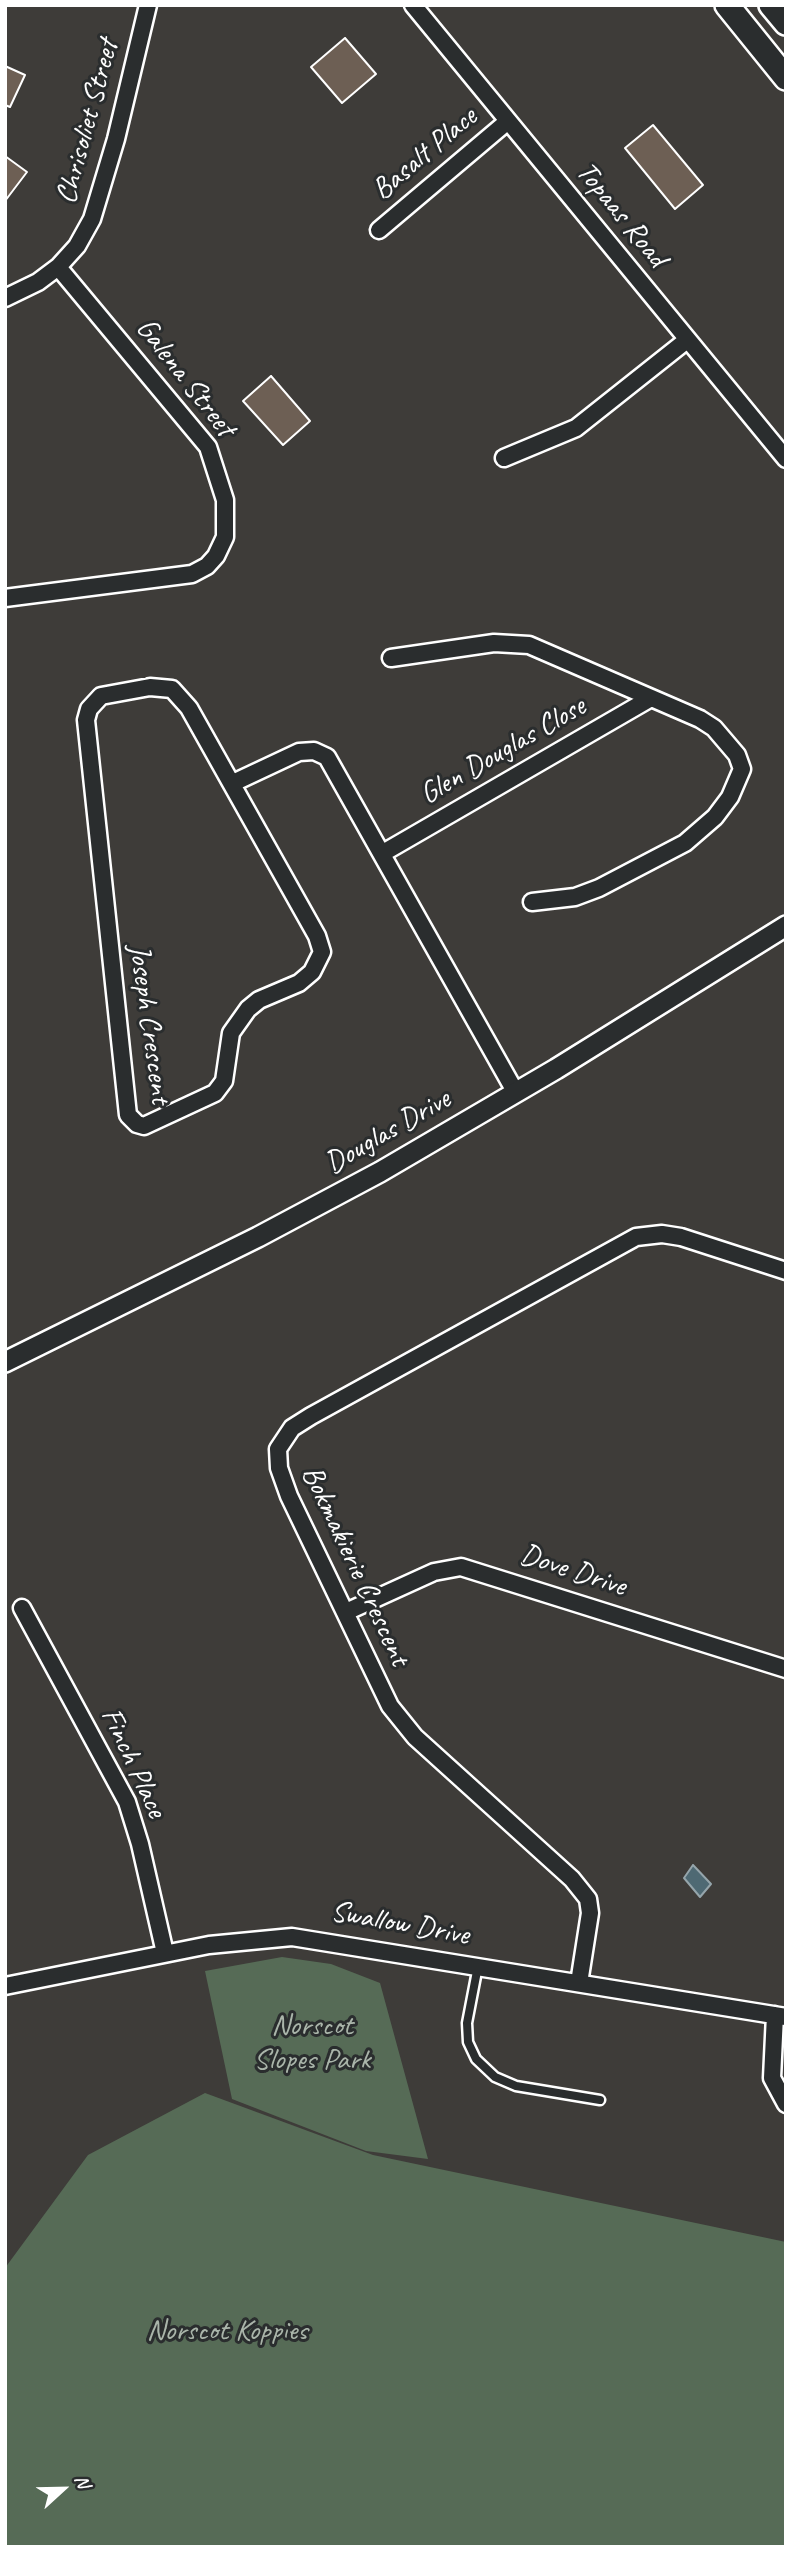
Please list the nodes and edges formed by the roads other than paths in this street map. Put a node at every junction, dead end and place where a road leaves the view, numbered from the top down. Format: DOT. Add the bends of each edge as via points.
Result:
graph roads {
  1 [pos="148,5"];
  2 [pos="413,5"];
  3 [pos="727,5"];
  4 [pos="771,5"];
  5 [pos="786,23"];
  6 [pos="786,78"];
  7 [pos="508,121"];
  8 [pos="379,230"];
  9 [pos="58,267"];
  10 [pos="5,298"];
  11 [pos="687,340"];
  12 [pos="504,458"];
  13 [pos="786,459"];
  14 [pos="5,598"];
  15 [pos="391,658"];
  16 [pos="651,698"];
  17 [pos="233,783"];
  18 [pos="383,853"];
  19 [pos="532,902"];
  20 [pos="786,926"];
  21 [pos="516,1093"];
  22 [pos="786,1271"];
  23 [pos="5,1362"];
  24 [pos="22,1608"];
  25 [pos="346,1612"];
  26 [pos="786,1669"];
  27 [pos="165,1954"];
  28 [pos="478,1966"];
  29 [pos="579,1983"];
  30 [pos="5,1986"];
  31 [pos="780,2016"];
  32 [pos="600,2099"];
  33 [pos="786,2104"];
  1 -- 9 [label="street, Chrisoliet Street" via="100,200 83,237"];
  2 -- 7 [label="street, Topaas Road"];
  3 -- 6 [label="main road"];
  4 -- 5 [label="main road"];
  7 -- 8 [label="street, Basalt Place"];
  7 -- 11 [label="street, Topaas Road"];
  9 -- 10 [label="street, Chrisoliet Street"];
  9 -- 14 [label="street, Galena Street" via="212,455 226,514 225,537 199,571"];
  11 -- 12 [label="street" via="576,428"];
  11 -- 13 [label="street, Topaas Road"];
  15 -- 16 [label="street, Glen Douglas Close" via="519,643"];
  16 -- 18 [label="street, Glen Douglas Close"];
  16 -- 19 [label="street, Glen Douglas Close" via="700,719 731,744 742,769 730,797 685,843 642,868 575,897"];
  17 -- 17 [label="street, Joseph Crescent" via="317,936 321,958 299,983 248,1009 232,1033 224,1081 215,1093 150,1124 137,1124 128,1115 86,743 89,709 108,693 172,689 189,708"];
  17 -- 18 [label="street" via="299,752 321,753"];
  18 -- 21 [label="street"];
  20 -- 21 [label="street, Douglas Drive"];
  21 -- 23 [label="street, Douglas Drive" via="319,1206"];
  22 -- 25 [label="street, Bokmakierie Crescent" via="681,1237 636,1237 292,1428 278,1449 279,1468"];
  24 -- 27 [label="street, Finch Place" via="127,1802"];
  25 -- 26 [label="street, Dove Drive" via="434,1572 461,1567"];
  25 -- 29 [label="street, Bokmakierie Crescent" via="378,1685 407,1729 584,1893 590,1913"];
  27 -- 28 [label="street, Swallow Drive" via="240,1940 292,1937"];
  27 -- 30 [label="street, Swallow Drive"];
  28 -- 29 [label="street, Swallow Drive"];
  28 -- 32 [label="lane" via="467,2023 468,2042 476,2059 495,2077 516,2086"];
  29 -- 31 [label="street, Swallow Drive"];
  31 -- 33 [label="street" via="772,2078"];
}
